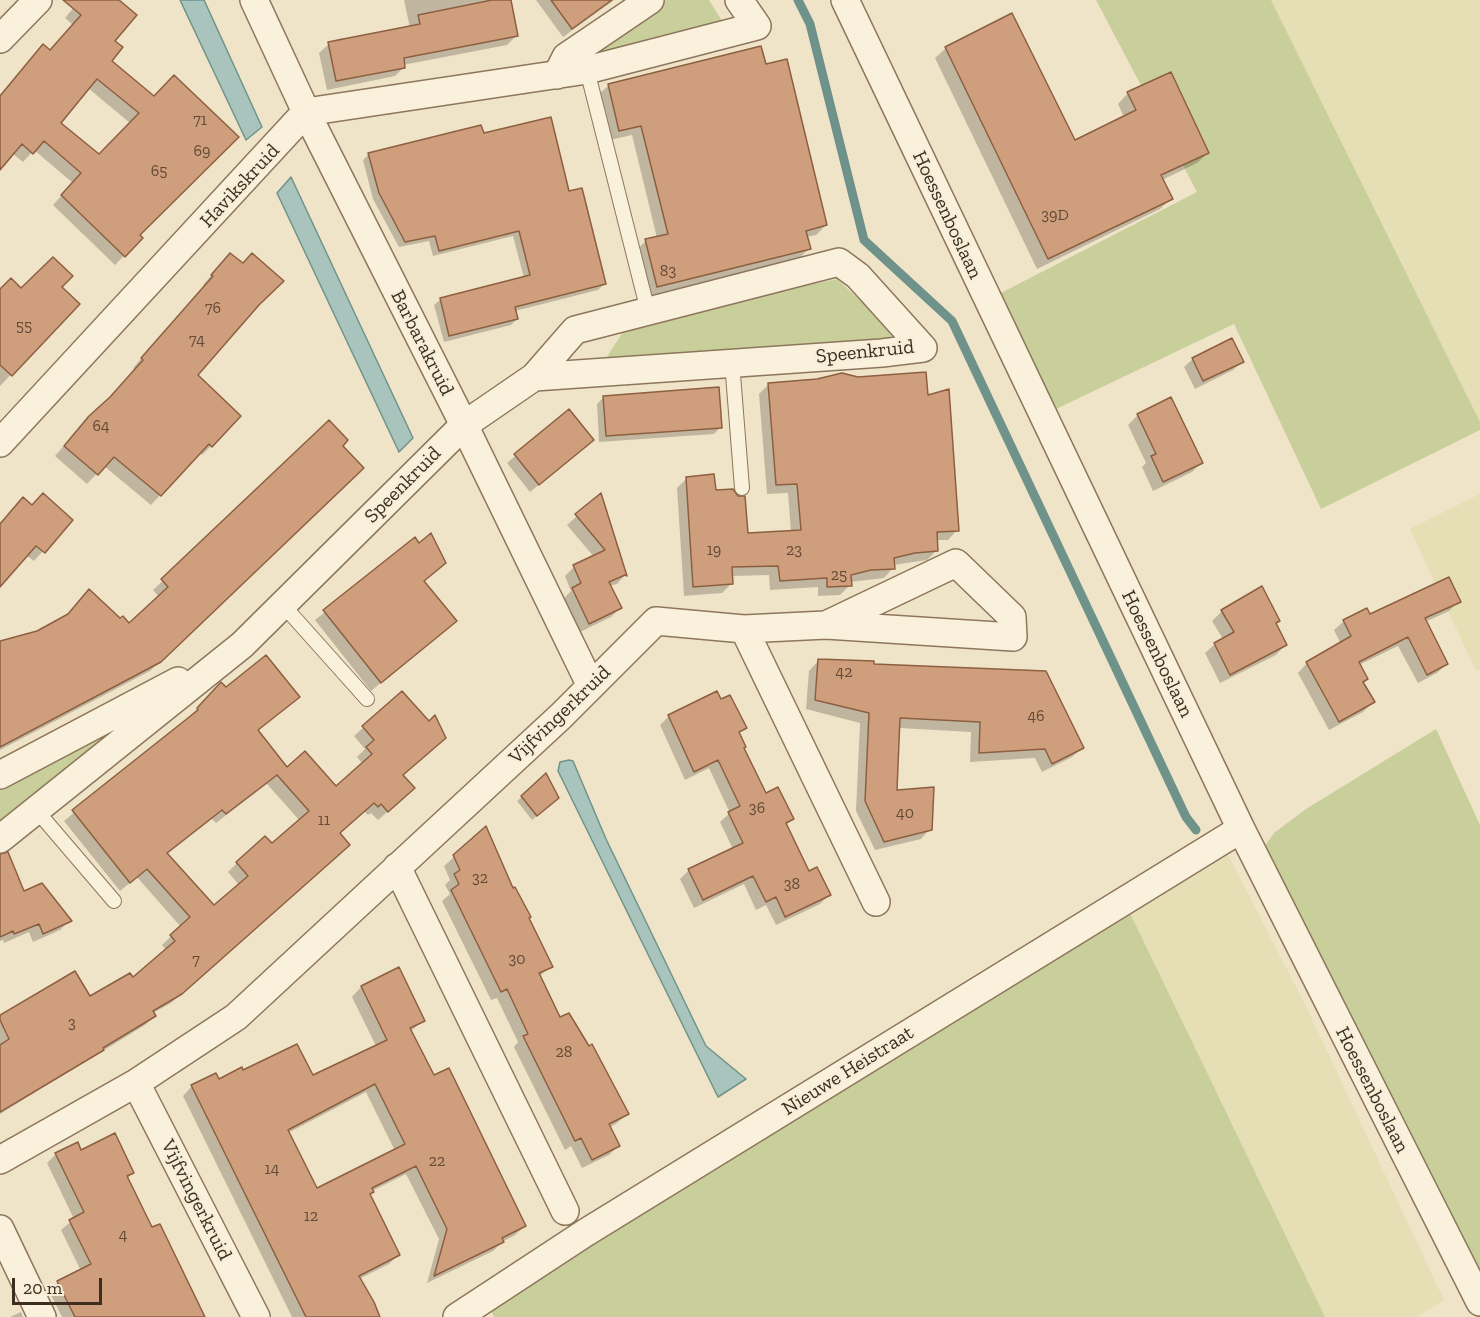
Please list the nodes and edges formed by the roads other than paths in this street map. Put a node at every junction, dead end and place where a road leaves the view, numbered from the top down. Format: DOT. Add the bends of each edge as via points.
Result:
graph roads {
  1 [pos="39,0"];
  2 [pos="254,0"];
  3 [pos="651,0"];
  4 [pos="739,0"];
  5 [pos="845,0"];
  6 [pos="0,39"];
  7 [pos="587,70"];
  8 [pos="557,75"];
  9 [pos="306,112"];
  10 [pos="648,311"];
  11 [pos="732,362"];
  12 [pos="534,377"];
  13 [pos="464,425"];
  14 [pos="0,443"];
  15 [pos="741,488"];
  16 [pos="283,605"];
  17 [pos="826,625"];
  18 [pos="744,629"];
  19 [pos="232,653"];
  20 [pos="591,686"];
  21 [pos="367,699"];
  22 [pos="0,775"];
  23 [pos="37,811"];
  24 [pos="1241,829"];
  25 [pos="0,839"];
  26 [pos="397,867"];
  27 [pos="114,901"];
  28 [pos="876,903"];
  29 [pos="136,1083"];
  30 [pos="0,1160"];
  31 [pos="565,1211"];
  32 [pos="0,1229"];
  33 [pos="1480,1304"];
  34 [pos="42,1317"];
  35 [pos="256,1317"];
  36 [pos="457,1317"];
  37 [pos="1462,1317"];
  1 -- 6 [label="street"];
  2 -- 9 [label="street, Barbarakruid"];
  3 -- 8 [label="street" via="566,57"];
  4 -- 7 [label="street" via="757,26"];
  5 -- 24 [label="street, Hoessenboslaan"];
  7 -- 8 [label="street"];
  7 -- 10 [label="lane"];
  8 -- 9 [label="street"];
  9 -- 13 [label="street, Barbarakruid"];
  9 -- 14 [label="street, Havikskruid"];
  10 -- 11 [label="street, Speenkruid" via="840,262 858,276 923,348"];
  10 -- 12 [label="street, Speenkruid" via="575,330"];
  11 -- 12 [label="street, Speenkruid"];
  11 -- 15 [label="lane"];
  12 -- 13 [label="street, Speenkruid"];
  13 -- 16 [label="street, Speenkruid"];
  13 -- 20 [label="street, Barbarakruid"];
  16 -- 19 [label="street, Speenkruid"];
  16 -- 21 [label="lane"];
  17 -- 17 [label="street, Vijfvingerkruid" via="838,626 1013,637 1012,617 956,562"];
  17 -- 18 [label="street, Vijfvingerkruid"];
  18 -- 20 [label="street, Vijfvingerkruid" via="656,621"];
  18 -- 28 [label="street"];
  19 -- 22 [label="street, Speenkruid"];
  19 -- 23 [label="street, Speenkruid"];
  20 -- 26 [label="street, Vijfvingerkruid"];
  23 -- 25 [label="street, Speenkruid"];
  23 -- 27 [label="lane"];
  24 -- 33 [label="street, Hoessenboslaan"];
  24 -- 36 [label="street, Nieuwe Heistraat" via="585,1233"];
  26 -- 29 [label="street, Vijfvingerkruid" via="236,1017"];
  26 -- 31 [label="street"];
  29 -- 30 [label="street, Vijfvingerkruid"];
  29 -- 35 [label="street, Vijfvingerkruid"];
  32 -- 34 [label="street"];
  33 -- 37 [label="street"];
}
